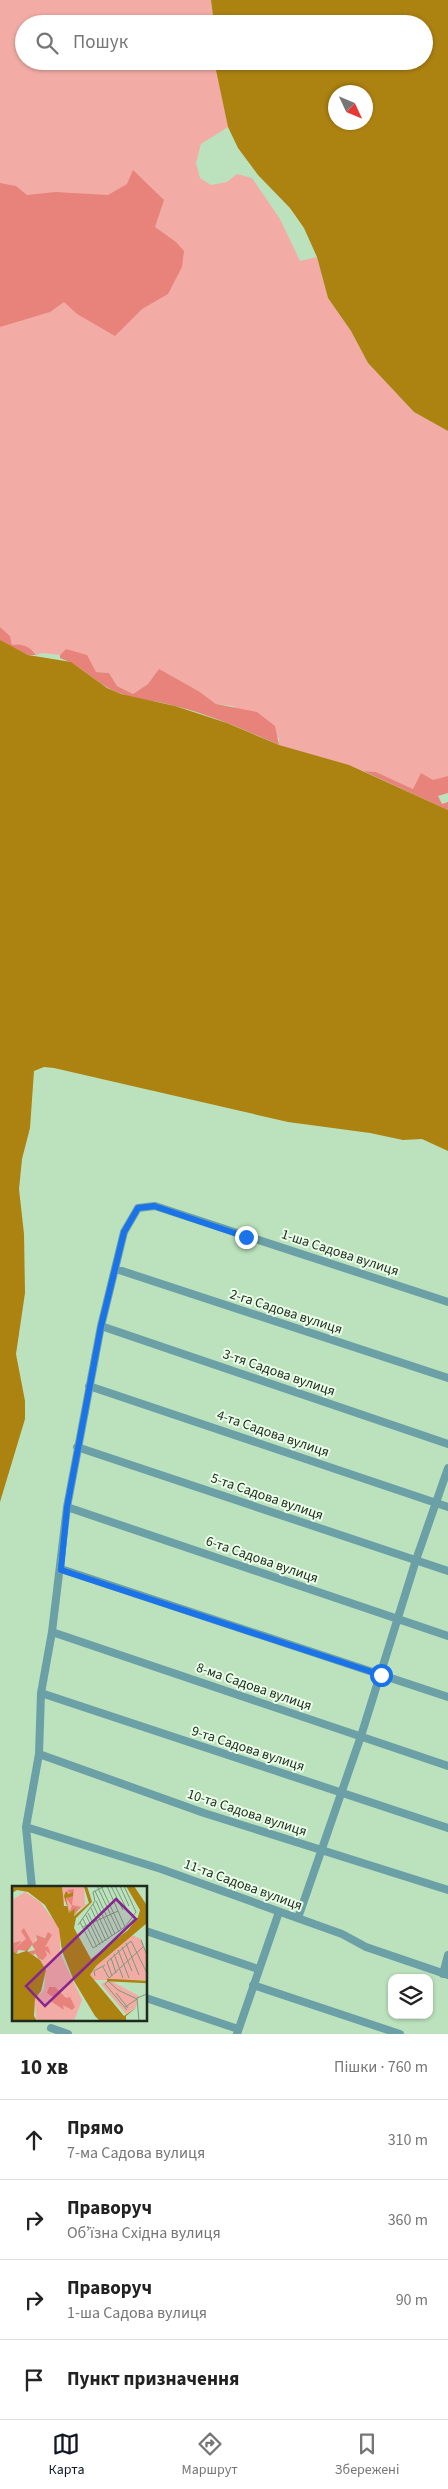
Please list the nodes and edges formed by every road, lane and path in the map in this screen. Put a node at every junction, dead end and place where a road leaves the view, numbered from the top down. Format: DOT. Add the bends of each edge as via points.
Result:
graph roads {
  1 [pos="116,1269"];
  2 [pos="448,1302"];
  3 [pos="101,1326"];
  4 [pos="448,1378"];
  5 [pos="89,1386"];
  6 [pos="448,1444"];
  7 [pos="78,1447"];
  8 [pos="448,1468"];
  9 [pos="436,1502"];
  10 [pos="67,1507"];
  11 [pos="448,1507"];
  12 [pos="416,1560"];
  13 [pos="61,1570"];
  14 [pos="448,1571"];
  15 [pos="399,1620"];
  16 [pos="52,1632"];
  17 [pos="448,1636"];
  18 [pos="381,1675"];
  19 [pos="40,1693"];
  20 [pos="448,1697"];
  21 [pos="361,1736"];
  22 [pos="39,1754"];
  23 [pos="448,1766"];
  24 [pos="340,1793"];
  25 [pos="26,1827"];
  26 [pos="448,1828"];
  27 [pos="321,1850"];
  28 [pos="32,1886"];
  29 [pos="448,1890"];
  30 [pos="279,1912"];
  31 [pos="298,1918"];
  32 [pos="148,1932"];
  33 [pos="448,1955"];
  34 [pos="258,1969"];
  35 [pos="445,1974"];
  36 [pos="253,1986"];
  37 [pos="148,1999"];
  38 [pos="51,2027"];
  39 [pos="238,2032"];
  40 [pos="68,2034"];
  41 [pos="400,2034"];
  1 -- 2 [label="street, 1-ша Садова вулиця" via="124,1232 138,1208 154,1206"];
  1 -- 3 [label="street"];
  1 -- 4 [label="street, 2-га Садова вулиця"];
  3 -- 5 [label="street"];
  3 -- 6 [label="street, 3-тя Садова вулиця"];
  5 -- 7 [label="street"];
  5 -- 9 [label="street, 4-та Садова вулиця"];
  7 -- 10 [label="street"];
  7 -- 12 [label="street, 5-та Садова вулиця"];
  8 -- 9 [label="street"];
  9 -- 11 [label="street, 4-та Садова вулиця"];
  9 -- 12 [label="street"];
  10 -- 13 [label="street"];
  10 -- 15 [label="street, 6-та Садова вулиця"];
  12 -- 14 [label="street, 5-та Садова вулиця"];
  12 -- 15 [label="street"];
  13 -- 16 [label="street"];
  13 -- 18 [label="street"];
  15 -- 17 [label="street, 6-та Садова вулиця"];
  15 -- 18 [label="street"];
  16 -- 19 [label="street"];
  16 -- 21 [label="street, 8-ма Садова вулиця"];
  18 -- 20 [label="street"];
  18 -- 21 [label="street"];
  19 -- 22 [label="street"];
  19 -- 24 [label="street, 9-та Садова вулиця"];
  21 -- 23 [label="street, 8-ма Садова вулиця"];
  21 -- 24 [label="street"];
  22 -- 25 [label="street"];
  22 -- 27 [label="street, 10-та Садова вулиця" via="204,1813"];
  24 -- 26 [label="street, 9-та Садова вулиця"];
  24 -- 27 [label="street"];
  25 -- 28 [label="street"];
  25 -- 30 [label="street, 11-та Садова вулиця" via="161,1869"];
  27 -- 29 [label="street, 10-та Садова вулиця"];
  27 -- 31 [label="street"];
  30 -- 31 [label="street, 11-та Садова вулиця"];
  30 -- 34 [label="street"];
  31 -- 35 [label="street, 11-та Садова вулиця" via="342,1934 366,1947"];
  32 -- 34 [label="street"];
  33 -- 35 [label="street"];
  34 -- 36 [label="street"];
  36 -- 39 [label="street"];
  36 -- 41 [label="street"];
  37 -- 39 [label="street"];
  38 -- 40 [label="street"];
}
